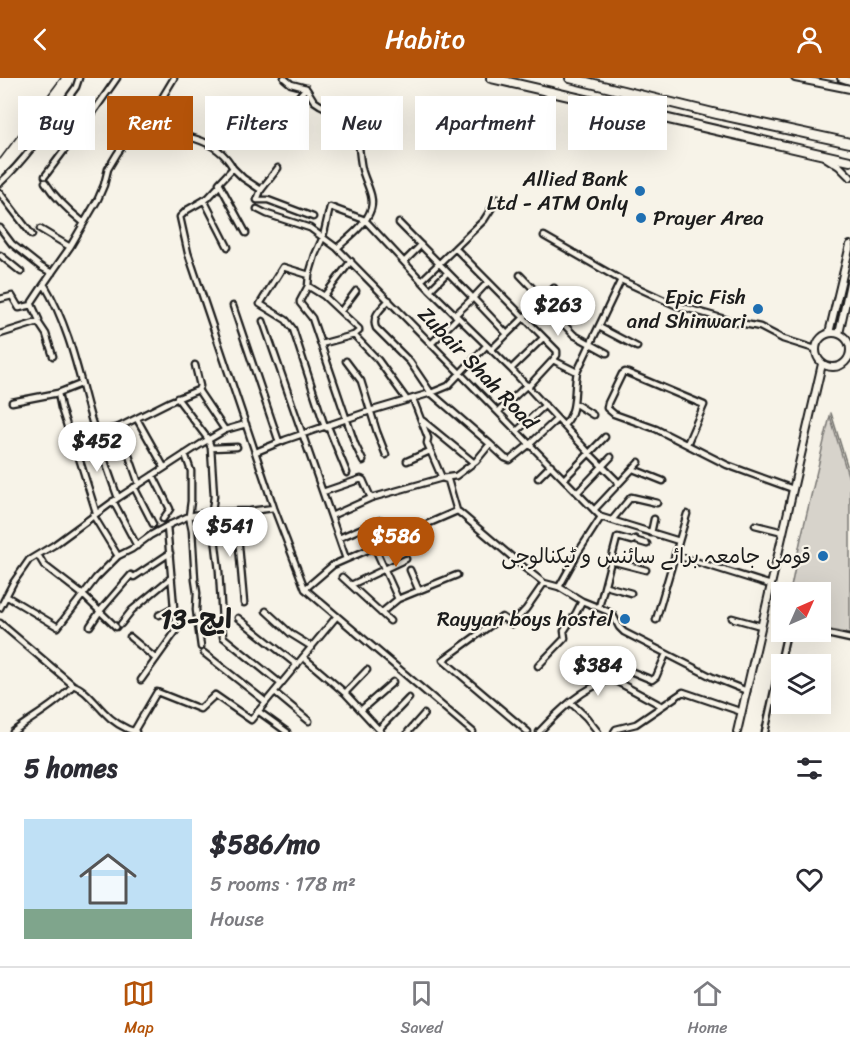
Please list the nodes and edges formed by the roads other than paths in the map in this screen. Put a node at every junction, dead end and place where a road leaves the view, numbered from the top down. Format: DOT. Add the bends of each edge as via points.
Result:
graph roads {
  1 [pos="79,78"];
  2 [pos="117,78"];
  3 [pos="174,78"];
  4 [pos="284,78"];
  5 [pos="491,78"];
  6 [pos="570,78"];
  7 [pos="799,78"];
  8 [pos="841,78"];
  9 [pos="809,79"];
  10 [pos="850,81"];
  11 [pos="306,88"];
  12 [pos="850,89"];
  13 [pos="554,92"];
  14 [pos="163,96"];
  15 [pos="299,96"];
  16 [pos="549,96"];
  17 [pos="193,139"];
  18 [pos="850,143"];
  19 [pos="120,150"];
  20 [pos="819,154"];
  21 [pos="850,160"];
  22 [pos="232,168"];
  23 [pos="278,168"];
  24 [pos="850,177"];
  25 [pos="0,183"];
  26 [pos="220,185"];
  27 [pos="261,190"];
  28 [pos="0,193"];
  29 [pos="498,198"];
  30 [pos="204,200"];
  31 [pos="257,209"];
  32 [pos="313,217"];
  33 [pos="365,220"];
  34 [pos="84,223"];
  35 [pos="399,223"];
  36 [pos="0,228"];
  37 [pos="40,229"];
  38 [pos="246,233"];
  39 [pos="32,235"];
  40 [pos="544,236"];
  41 [pos="323,237"];
  42 [pos="850,244"];
  43 [pos="421,245"];
  44 [pos="70,247"];
  45 [pos="228,247"];
  46 [pos="337,248"];
  47 [pos="455,248"];
  48 [pos="0,255"];
  49 [pos="351,261"];
  50 [pos="404,262"];
  51 [pos="439,264"];
  52 [pos="21,272"];
  53 [pos="52,273"];
  54 [pos="447,273"];
  55 [pos="309,275"];
  56 [pos="520,275"];
  57 [pos="621,280"];
  58 [pos="421,281"];
  59 [pos="488,282"];
  60 [pos="850,283"];
  61 [pos="44,284"];
  62 [pos="308,286"];
  63 [pos="554,288"];
  64 [pos="430,290"];
  65 [pos="356,291"];
  66 [pos="324,296"];
  67 [pos="473,298"];
  68 [pos="0,299"];
  69 [pos="543,299"];
  70 [pos="389,300"];
  71 [pos="32,305"];
  72 [pos="233,306"];
  73 [pos="341,311"];
  74 [pos="456,316"];
  75 [pos="524,317"];
  76 [pos="263,321"];
  77 [pos="38,322"];
  78 [pos="599,327"];
  79 [pos="828,333"];
  80 [pos="0,334"];
  81 [pos="507,334"];
  82 [pos="839,334"];
  83 [pos="354,335"];
  84 [pos="543,338"];
  85 [pos="431,344"];
  86 [pos="321,345"];
  87 [pos="590,345"];
  88 [pos="486,346"];
  89 [pos="637,347"];
  90 [pos="850,347"];
  91 [pos="815,349"];
  92 [pos="491,350"];
  93 [pos="607,353"];
  94 [pos="53,356"];
  95 [pos="849,357"];
  96 [pos="553,360"];
  97 [pos="346,361"];
  98 [pos="822,364"];
  99 [pos="195,365"];
  100 [pos="510,369"];
  101 [pos="578,372"];
  102 [pos="460,374"];
  103 [pos="81,384"];
  104 [pos="527,386"];
  105 [pos="198,390"];
  106 [pos="58,393"];
  107 [pos="431,393"];
  108 [pos="177,398"];
  109 [pos="410,400"];
  110 [pos="12,402"];
  111 [pos="574,403"];
  112 [pos="544,405"];
  113 [pos="370,411"];
  114 [pos="498,412"];
  115 [pos="593,415"];
  116 [pos="137,418"];
  117 [pos="347,419"];
  118 [pos="557,419"];
  119 [pos="421,420"];
  120 [pos="246,423"];
  121 [pos="564,425"];
  122 [pos="325,427"];
  123 [pos="119,428"];
  124 [pos="225,430"];
  125 [pos="517,431"];
  126 [pos="95,433"];
  127 [pos="302,434"];
  128 [pos="605,437"];
  129 [pos="208,439"];
  130 [pos="97,440"];
  131 [pos="279,442"];
  132 [pos="490,444"];
  133 [pos="530,444"];
  134 [pos="687,444"];
  135 [pos="75,445"];
  136 [pos="237,447"];
  137 [pos="212,448"];
  138 [pos="430,451"];
  139 [pos="256,452"];
  140 [pos="590,453"];
  141 [pos="185,454"];
  142 [pos="386,455"];
  143 [pos="611,457"];
  144 [pos="363,461"];
  145 [pos="407,461"];
  146 [pos="473,462"];
  147 [pos="639,462"];
  148 [pos="551,465"];
  149 [pos="602,466"];
  150 [pos="164,467"];
  151 [pos="633,469"];
  152 [pos="347,473"];
  153 [pos="153,475"];
  154 [pos="442,478"];
  155 [pos="538,478"];
  156 [pos="564,479"];
  157 [pos="663,481"];
  158 [pos="619,483"];
  159 [pos="137,485"];
  160 [pos="792,489"];
  161 [pos="323,492"];
  162 [pos="578,492"];
  163 [pos="371,498"];
  164 [pos="116,499"];
  165 [pos="657,503"];
  166 [pos="274,508"];
  167 [pos="594,510"];
  168 [pos="457,511"];
  169 [pos="212,512"];
  170 [pos="237,512"];
  171 [pos="95,514"];
  172 [pos="687,514"];
  173 [pos="189,516"];
  174 [pos="331,516"];
  175 [pos="601,518"];
  176 [pos="163,519"];
  177 [pos="654,519"];
  178 [pos="381,520"];
  179 [pos="612,520"];
  180 [pos="153,524"];
  181 [pos="755,525"];
  182 [pos="167,526"];
  183 [pos="639,529"];
  184 [pos="783,532"];
  185 [pos="651,533"];
  186 [pos="339,538"];
  187 [pos="636,539"];
  188 [pos="679,541"];
  189 [pos="646,544"];
  190 [pos="137,546"];
  191 [pos="375,546"];
  192 [pos="170,553"];
  193 [pos="38,555"];
  194 [pos="675,555"];
  195 [pos="118,556"];
  196 [pos="346,559"];
  197 [pos="406,559"];
  198 [pos="611,561"];
  199 [pos="385,569"];
  200 [pos="411,570"];
  201 [pos="646,570"];
  202 [pos="457,575"];
  203 [pos="172,577"];
  204 [pos="342,577"];
  205 [pos="772,582"];
  206 [pos="544,583"];
  207 [pos="351,585"];
  208 [pos="771,585"];
  209 [pos="606,586"];
  210 [pos="559,587"];
  211 [pos="305,589"];
  212 [pos="419,591"];
  213 [pos="631,593"];
  214 [pos="83,595"];
  215 [pos="6,596"];
  216 [pos="398,599"];
  217 [pos="582,601"];
  218 [pos="244,603"];
  219 [pos="174,607"];
  220 [pos="599,607"];
  221 [pos="0,608"];
  222 [pos="100,611"];
  223 [pos="266,611"];
  224 [pos="381,613"];
  225 [pos="159,615"];
  226 [pos="337,616"];
  227 [pos="238,618"];
  228 [pos="732,618"];
  229 [pos="656,620"];
  230 [pos="390,621"];
  231 [pos="0,623"];
  232 [pos="121,624"];
  233 [pos="90,626"];
  234 [pos="761,626"];
  235 [pos="116,627"];
  236 [pos="831,635"];
  237 [pos="130,637"];
  238 [pos="850,639"];
  239 [pos="785,642"];
  240 [pos="201,647"];
  241 [pos="312,647"];
  242 [pos="204,653"];
  243 [pos="666,654"];
  244 [pos="303,657"];
  245 [pos="156,659"];
  246 [pos="297,665"];
  247 [pos="538,666"];
  248 [pos="367,670"];
  249 [pos="141,680"];
  250 [pos="612,680"];
  251 [pos="393,682"];
  252 [pos="281,684"];
  253 [pos="73,685"];
  254 [pos="747,691"];
  255 [pos="274,692"];
  256 [pos="345,693"];
  257 [pos="409,698"];
  258 [pos="266,702"];
  259 [pos="570,702"];
  260 [pos="662,706"];
  261 [pos="361,710"];
  262 [pos="258,711"];
  263 [pos="742,712"];
  264 [pos="424,714"];
  265 [pos="309,721"];
  266 [pos="380,730"];
  267 [pos="12,732"];
  268 [pos="135,732"];
  269 [pos="287,732"];
  270 [pos="408,732"];
  271 [pos="473,732"];
  272 [pos="528,732"];
  273 [pos="539,732"];
  274 [pos="598,732"];
  275 [pos="614,732"];
  276 [pos="737,732"];
  277 [pos="765,732"];
  1 -- 25 [label="street" via="28,153"];
  2 -- 34 [label="street" via="45,179 52,192"];
  3 -- 14 [label="street"];
  4 -- 11 [label="street"];
  5 -- 13 [label="highway"];
  6 -- 18 [label="highway"];
  7 -- 9 [label="main road"];
  8 -- 10 [label="main road"];
  9 -- 12 [label="main road"];
  11 -- 15 [label="street"];
  11 -- 33 [label="street" via="314,101 357,127 372,204"];
  13 -- 16 [label="street"];
  13 -- 20 [label="highway"];
  17 -- 22 [label="street" via="216,148"];
  19 -- 34 [label="street"];
  20 -- 21 [label="highway"];
  20 -- 24 [label="main road"];
  22 -- 26 [label="street"];
  22 -- 27 [label="street"];
  23 -- 27 [label="street"];
  26 -- 30 [label="street"];
  26 -- 38 [label="street"];
  27 -- 32 [label="street" via="257,200 268,200"];
  28 -- 39 [label="street"];
  29 -- 47 [label="street" via="484,220"];
  30 -- 45 [label="street"];
  30 -- 120 [label="street" via="180,217 188,253"];
  31 -- 41 [label="street, Zubair Shah Road" via="310,228"];
  33 -- 41 [label="street" via="330,207"];
  33 -- 46 [label="street"];
  33 -- 50 [label="street"];
  34 -- 44 [label="street"];
  35 -- 43 [label="street"];
  36 -- 53 [label="street" via="12,244"];
  37 -- 44 [label="street"];
  40 -- 57 [label="street"];
  41 -- 46 [label="street, Zubair Shah Road"];
  41 -- 55 [label="street"];
  42 -- 79 [label="main road"];
  43 -- 50 [label="street"];
  43 -- 51 [label="street"];
  44 -- 53 [label="street"];
  46 -- 49 [label="street, Zubair Shah Road"];
  47 -- 51 [label="street"];
  47 -- 59 [label="street"];
  48 -- 52 [label="street"];
  49 -- 66 [label="street"];
  49 -- 70 [label="street, Zubair Shah Road"];
  50 -- 58 [label="street"];
  51 -- 54 [label="street"];
  51 -- 58 [label="street"];
  53 -- 61 [label="street"];
  54 -- 64 [label="street"];
  54 -- 67 [label="street"];
  55 -- 62 [label="street"];
  55 -- 122 [label="street" via="284,267 260,304 293,329"];
  56 -- 69 [label="street"];
  57 -- 78 [label="street"];
  57 -- 91 [label="street" via="675,305 760,327"];
  58 -- 64 [label="street"];
  59 -- 67 [label="street"];
  59 -- 75 [label="street"];
  60 -- 82 [label="main road"];
  61 -- 71 [label="street"];
  61 -- 103 [label="street" via="63,322"];
  62 -- 66 [label="street"];
  62 -- 86 [label="street" via="300,303 312,318"];
  63 -- 69 [label="street"];
  64 -- 74 [label="street"];
  65 -- 73 [label="street"];
  66 -- 73 [label="street"];
  67 -- 74 [label="street"];
  67 -- 81 [label="street"];
  68 -- 71 [label="street" via="12,296 19,308"];
  69 -- 75 [label="street"];
  69 -- 87 [label="street" via="574,335"];
  70 -- 85 [label="street, Zubair Shah Road"];
  70 -- 107 [label="street" via="375,319 376,328 410,362"];
  71 -- 77 [label="street"];
  72 -- 131 [label="street"];
  73 -- 83 [label="street" via="359,329"];
  74 -- 85 [label="street"];
  74 -- 88 [label="street"];
  75 -- 81 [label="street"];
  75 -- 84 [label="street"];
  76 -- 127 [label="street"];
  77 -- 80 [label="street"];
  77 -- 94 [label="street"];
  78 -- 87 [label="street"];
  78 -- 89 [label="street"];
  79 -- 82 [label="main road"];
  79 -- 91 [label="main road" via="819,339"];
  81 -- 92 [label="street"];
  82 -- 90 [label="main road"];
  83 -- 86 [label="street"];
  83 -- 109 [label="street"];
  84 -- 96 [label="street" via="556,351"];
  84 -- 100 [label="street"];
  85 -- 102 [label="street, Zubair Shah Road"];
  86 -- 117 [label="street"];
  87 -- 93 [label="street"];
  87 -- 101 [label="street"];
  88 -- 92 [label="street"];
  88 -- 102 [label="street"];
  90 -- 95 [label="main road"];
  91 -- 98 [label="main road"];
  92 -- 100 [label="street"];
  95 -- 98 [label="main road" via="836,367"];
  96 -- 101 [label="street"];
  96 -- 104 [label="street"];
  97 -- 113 [label="street" via="361,381"];
  98 -- 160 [label="main road"];
  99 -- 105 [label="street"];
  100 -- 104 [label="street"];
  101 -- 111 [label="street"];
  102 -- 107 [label="street" via="448,386"];
  102 -- 114 [label="street, Zubair Shah Road"];
  103 -- 106 [label="street"];
  103 -- 126 [label="street"];
  104 -- 112 [label="street"];
  104 -- 114 [label="street"];
  105 -- 108 [label="street"];
  105 -- 124 [label="street"];
  106 -- 110 [label="street"];
  106 -- 135 [label="street"];
  107 -- 109 [label="street"];
  107 -- 132 [label="street"];
  108 -- 116 [label="street"];
  108 -- 129 [label="street"];
  109 -- 113 [label="street"];
  109 -- 119 [label="street"];
  111 -- 115 [label="street"];
  111 -- 121 [label="street"];
  112 -- 118 [label="street"];
  112 -- 125 [label="street"];
  113 -- 117 [label="street"];
  113 -- 142 [label="street"];
  114 -- 125 [label="street, Zubair Shah Road"];
  116 -- 123 [label="street"];
  116 -- 150 [label="street"];
  117 -- 122 [label="street"];
  117 -- 144 [label="street"];
  118 -- 121 [label="street"];
  118 -- 133 [label="street"];
  119 -- 138 [label="street"];
  119 -- 146 [label="street"];
  120 -- 124 [label="street"];
  120 -- 139 [label="street"];
  121 -- 140 [label="street"];
  122 -- 127 [label="street"];
  122 -- 152 [label="street"];
  123 -- 126 [label="street"];
  123 -- 159 [label="street"];
  124 -- 129 [label="street"];
  125 -- 133 [label="street, Zubair Shah Road"];
  126 -- 130 [label="street"];
  127 -- 131 [label="street"];
  127 -- 161 [label="street"];
  128 -- 140 [label="street"];
  129 -- 137 [label="street"];
  129 -- 141 [label="street"];
  130 -- 135 [label="street"];
  130 -- 164 [label="street"];
  131 -- 139 [label="street"];
  132 -- 133 [label="street" via="510,460"];
  132 -- 146 [label="street"];
  133 -- 148 [label="street, Zubair Shah Road"];
  134 -- 134 [label="street" via="705,405 628,373 622,374 607,408"];
  134 -- 160 [label="street" via="727,465"];
  135 -- 171 [label="street"];
  136 -- 137 [label="street"];
  137 -- 169 [label="street"];
  138 -- 145 [label="street"];
  138 -- 154 [label="street"];
  139 -- 166 [label="street"];
  140 -- 149 [label="street"];
  140 -- 156 [label="street"];
  141 -- 150 [label="street"];
  141 -- 173 [label="street" via="191,471"];
  143 -- 149 [label="street"];
  146 -- 154 [label="street" via="456,476"];
  147 -- 151 [label="street"];
  148 -- 155 [label="street"];
  148 -- 156 [label="street, Zubair Shah Road"];
  149 -- 158 [label="street"];
  149 -- 162 [label="street"];
  150 -- 153 [label="street"];
  151 -- 157 [label="street"];
  151 -- 158 [label="street"];
  153 -- 159 [label="street"];
  153 -- 176 [label="street" via="170,509"];
  154 -- 163 [label="street"];
  154 -- 168 [label="street" via="448,480"];
  156 -- 162 [label="street, Zubair Shah Road"];
  158 -- 167 [label="street"];
  159 -- 164 [label="street"];
  159 -- 180 [label="street"];
  160 -- 184 [label="main road"];
  161 -- 163 [label="street" via="361,479"];
  161 -- 174 [label="street"];
  162 -- 167 [label="street, Zubair Shah Road"];
  163 -- 174 [label="street"];
  164 -- 171 [label="street"];
  164 -- 190 [label="street"];
  165 -- 179 [label="street" via="631,497"];
  166 -- 170 [label="street"];
  166 -- 211 [label="street"];
  167 -- 175 [label="street, Zubair Shah Road"];
  168 -- 191 [label="street"];
  168 -- 206 [label="street"];
  169 -- 170 [label="street"];
  169 -- 173 [label="street"];
  169 -- 252 [label="street" via="223,637"];
  170 -- 218 [label="street"];
  171 -- 193 [label="street"];
  171 -- 195 [label="street"];
  172 -- 188 [label="street"];
  173 -- 182 [label="street"];
  173 -- 240 [label="street"];
  174 -- 186 [label="street"];
  175 -- 179 [label="street"];
  175 -- 210 [label="street"];
  177 -- 185 [label="street"];
  178 -- 186 [label="street"];
  179 -- 183 [label="street"];
  181 -- 184 [label="street"];
  182 -- 190 [label="street"];
  182 -- 192 [label="street"];
  183 -- 185 [label="street"];
  183 -- 187 [label="street"];
  184 -- 205 [label="main road"];
  185 -- 188 [label="street"];
  186 -- 196 [label="street"];
  187 -- 189 [label="street"];
  187 -- 198 [label="street" via="618,537"];
  188 -- 194 [label="street"];
  190 -- 195 [label="street"];
  191 -- 196 [label="street"];
  191 -- 199 [label="street"];
  192 -- 203 [label="street"];
  192 -- 222 [label="street" via="134,577 131,575"];
  193 -- 214 [label="street" via="44,565"];
  193 -- 215 [label="street" via="29,560"];
  194 -- 208 [label="street"];
  194 -- 229 [label="street"];
  195 -- 214 [label="street"];
  196 -- 211 [label="street"];
  197 -- 199 [label="street"];
  198 -- 201 [label="street"];
  198 -- 209 [label="street"];
  199 -- 207 [label="street"];
  199 -- 216 [label="street"];
  200 -- 212 [label="street"];
  202 -- 212 [label="street"];
  203 -- 219 [label="street"];
  203 -- 232 [label="street"];
  204 -- 207 [label="street"];
  206 -- 210 [label="street"];
  206 -- 272 [label="street" via="512,624 502,617 443,660"];
  207 -- 224 [label="street"];
  208 -- 234 [label="main road"];
  209 -- 213 [label="street"];
  209 -- 220 [label="street"];
  210 -- 217 [label="street"];
  211 -- 226 [label="street"];
  212 -- 216 [label="street"];
  214 -- 215 [label="street" via="58,627"];
  214 -- 222 [label="street"];
  215 -- 221 [label="street"];
  216 -- 224 [label="street"];
  217 -- 220 [label="street"];
  217 -- 247 [label="street" via="564,631 565,638"];
  219 -- 225 [label="street"];
  219 -- 245 [label="street" via="176,631"];
  220 -- 243 [label="street" via="613,615 624,632"];
  222 -- 233 [label="street"];
  222 -- 235 [label="street"];
  223 -- 241 [label="street"];
  224 -- 230 [label="street"];
  226 -- 241 [label="street"];
  226 -- 271 [label="street"];
  227 -- 246 [label="street"];
  228 -- 234 [label="street"];
  231 -- 253 [label="street"];
  234 -- 254 [label="main road"];
  236 -- 238 [label="street"];
  237 -- 245 [label="street"];
  239 -- 277 [label="street"];
  241 -- 244 [label="street"];
  242 -- 258 [label="street"];
  243 -- 250 [label="street" via="652,680 623,668"];
  243 -- 254 [label="street"];
  244 -- 246 [label="street"];
  244 -- 256 [label="street"];
  245 -- 249 [label="street"];
  246 -- 252 [label="street"];
  248 -- 256 [label="street"];
  250 -- 259 [label="street"];
  250 -- 260 [label="street"];
  251 -- 261 [label="street"];
  252 -- 255 [label="street"];
  253 -- 267 [label="street"];
  253 -- 268 [label="street" via="120,726"];
  254 -- 263 [label="main road"];
  255 -- 258 [label="street"];
  255 -- 265 [label="street"];
  256 -- 261 [label="street"];
  257 -- 266 [label="street"];
  258 -- 262 [label="street"];
  259 -- 273 [label="street"];
  259 -- 274 [label="street"];
  260 -- 263 [label="street" via="683,692"];
  260 -- 275 [label="street" via="636,724"];
  261 -- 266 [label="street"];
  262 -- 268 [label="street" via="251,720 215,695 200,710 156,692"];
  262 -- 269 [label="street"];
  263 -- 276 [label="main road"];
  264 -- 270 [label="street"];
}
